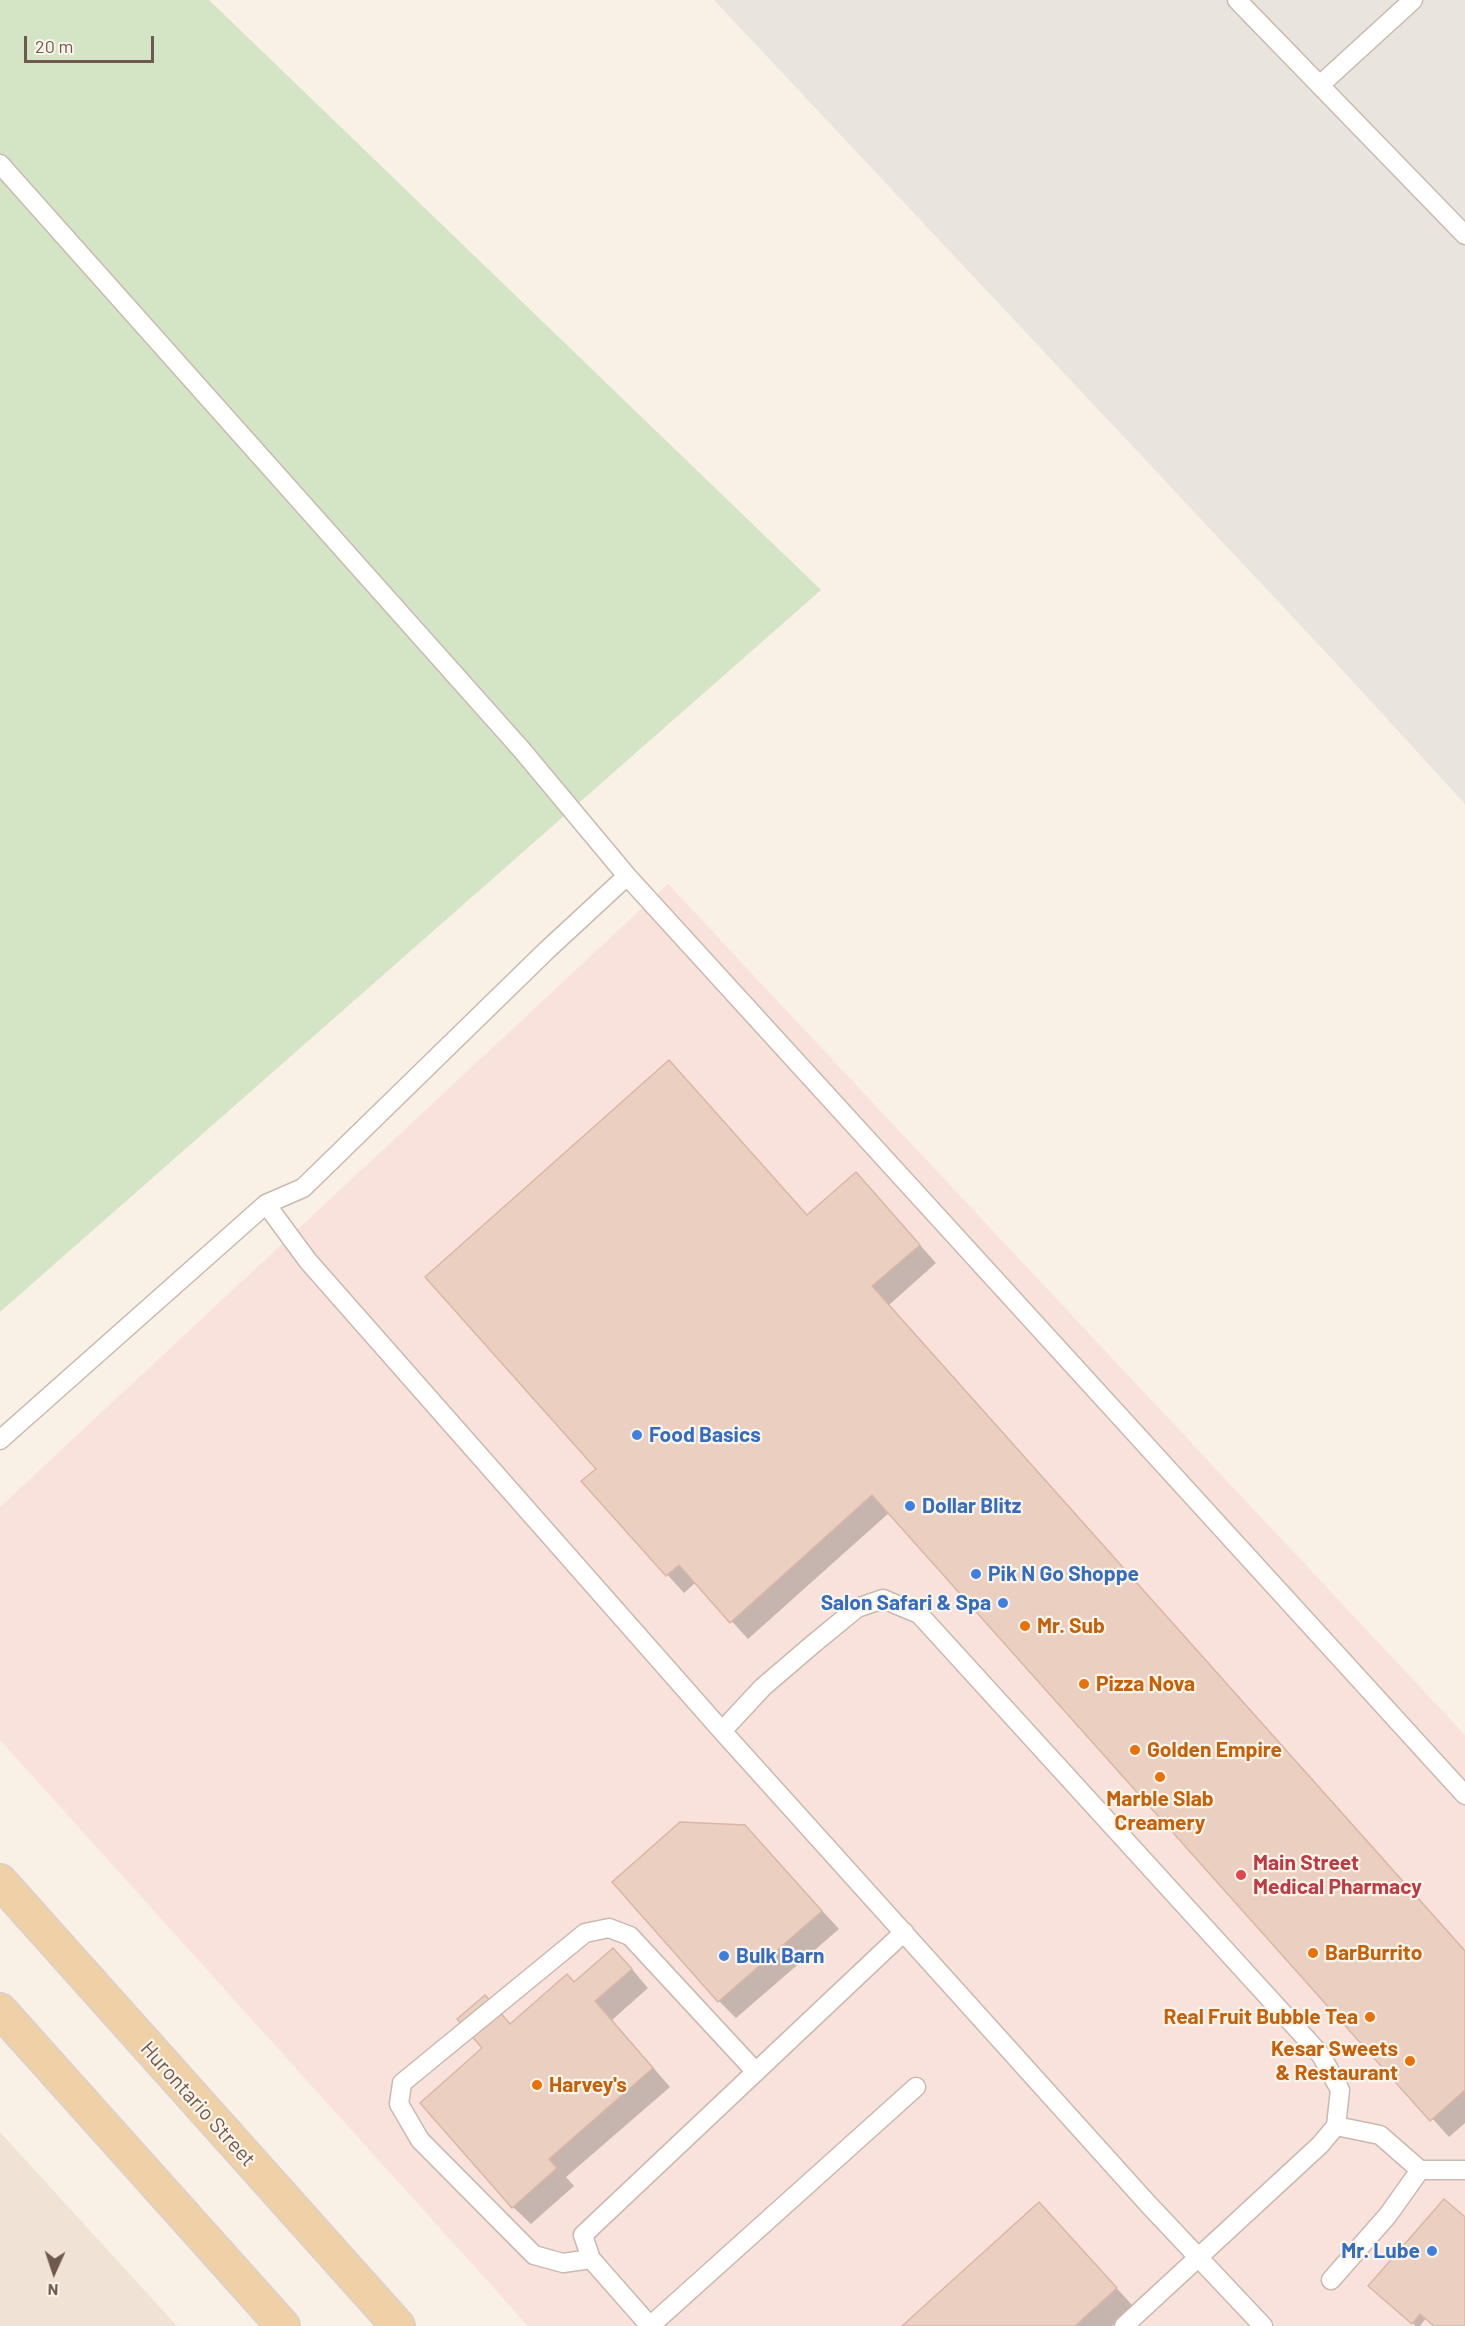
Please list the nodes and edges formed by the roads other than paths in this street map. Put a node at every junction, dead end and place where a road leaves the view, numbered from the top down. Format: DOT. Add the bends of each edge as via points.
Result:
graph roads {
  1 [pos="1237,0"];
  2 [pos="1413,0"];
  3 [pos="1320,85"];
  4 [pos="0,164"];
  5 [pos="1465,235"];
  6 [pos="627,876"];
  7 [pos="266,1204"];
  8 [pos="0,1440"];
  9 [pos="722,1731"];
  10 [pos="1465,1796"];
  11 [pos="0,1881"];
  12 [pos="904,1932"];
  13 [pos="0,2010"];
  14 [pos="756,2072"];
  15 [pos="916,2087"];
  16 [pos="1336,2126"];
  17 [pos="1420,2170"];
  18 [pos="1465,2170"];
  19 [pos="1199,2257"];
  20 [pos="591,2259"];
  21 [pos="1331,2280"];
  22 [pos="283,2326"];
  23 [pos="398,2326"];
  24 [pos="1124,2326"];
  25 [pos="1263,2326"];
  1 -- 3 [label="lane"];
  2 -- 3 [label="lane"];
  3 -- 5 [label="lane"];
  4 -- 6 [label="lane" via="521,749"];
  6 -- 7 [label="lane" via="303,1188"];
  6 -- 10 [label="lane"];
  7 -- 8 [label="lane"];
  7 -- 9 [label="lane" via="308,1261"];
  9 -- 12 [label="lane"];
  9 -- 16 [label="lane" via="763,1687 857,1608 883,1599 919,1614 1321,2055 1340,2090"];
  11 -- 23 [label="main road, Hurontario Street"];
  12 -- 14 [label="lane"];
  12 -- 19 [label="lane"];
  13 -- 22 [label="main road"];
  14 -- 20 [label="lane" via="583,2235"];
  14 -- 20 [label="lane" via="630,1936 609,1928 585,1933 402,2083 399,2104 420,2140 534,2254 563,2263"];
  15 -- 20 [label="lane" via="650,2326"];
  16 -- 17 [label="lane" via="1380,2135"];
  16 -- 19 [label="lane"];
  17 -- 18 [label="lane"];
  17 -- 21 [label="lane" via="1388,2215"];
  19 -- 24 [label="lane"];
  19 -- 25 [label="lane"];
}
